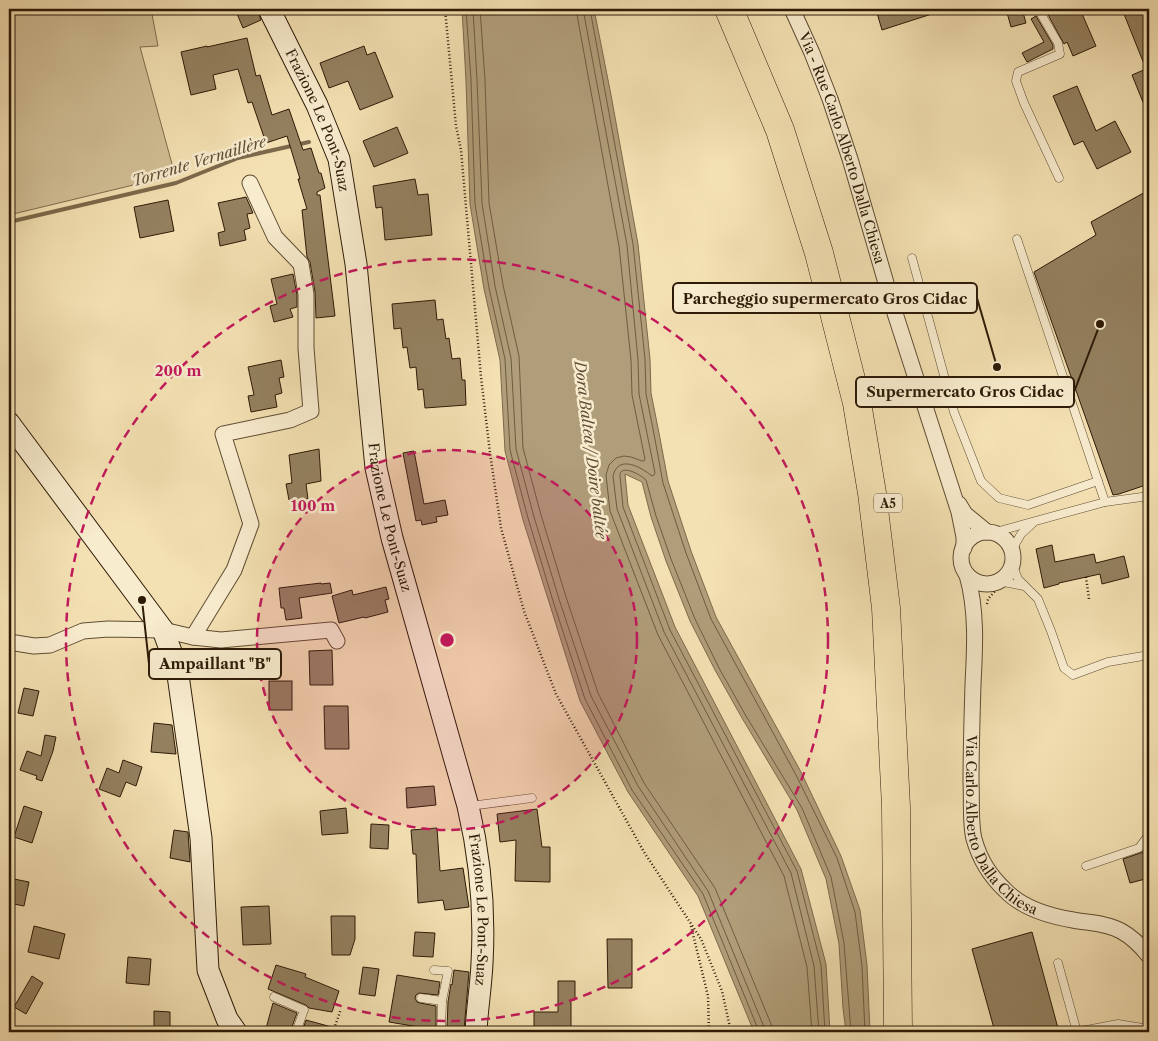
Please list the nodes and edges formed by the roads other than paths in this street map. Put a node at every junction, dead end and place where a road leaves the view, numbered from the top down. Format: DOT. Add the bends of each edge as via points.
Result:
graph roads {
  1 [pos="269,9"];
  2 [pos="730,9"];
  3 [pos="749,9"];
  4 [pos="792,9"];
  5 [pos="1038,9"];
  6 [pos="1059,178"];
  7 [pos="250,183"];
  8 [pos="1017,239"];
  9 [pos="912,258"];
  10 [pos="9,422"];
  11 [pos="1098,481"];
  12 [pos="952,489"];
  13 [pos="1149,496"];
  14 [pos="1106,502"];
  15 [pos="1036,521"];
  16 [pos="990,533"];
  17 [pos="964,548"];
  18 [pos="1012,557"];
  19 [pos="967,575"];
  20 [pos="996,582"];
  21 [pos="1024,586"];
  22 [pos="163,630"];
  23 [pos="193,637"];
  24 [pos="975,641"];
  25 [pos="9,642"];
  26 [pos="337,642"];
  27 [pos="1149,655"];
  28 [pos="532,798"];
  29 [pos="468,806"];
  30 [pos="1149,836"];
  31 [pos="1086,866"];
  32 [pos="1149,956"];
  33 [pos="1058,963"];
  34 [pos="434,970"];
  35 [pos="274,997"];
  36 [pos="421,998"];
  37 [pos="442,1001"];
  38 [pos="910,1027"];
  39 [pos="1149,1029"];
  40 [pos="236,1032"];
  41 [pos="296,1032"];
  42 [pos="441,1032"];
  43 [pos="476,1032"];
  44 [pos="1076,1032"];
  1 -- 29 [label="main road, Frazione Le Pont-Suaz" via="317,105 339,159 356,264 376,468 392,538"];
  2 -- 38 [label="highway, A5" via="780,130 819,253 857,403 886,608 896,807 897,973"];
  3 -- 38 [label="highway, A5" via="795,126 834,244 870,392 886,484 900,594 913,790"];
  4 -- 12 [label="street, Via - Rue Carlo Alberto Dalla Chiesa" via="830,99"];
  5 -- 6 [label="lane" via="1058,43 1060,54 1018,72 1016,81"];
  7 -- 23 [label="street" via="275,238 301,264 306,294 311,411 290,420 223,434 251,524 234,570"];
  8 -- 11 [label="lane" via="1067,376"];
  9 -- 11 [label="lane" via="954,412 981,482 999,498 1028,505"];
  10 -- 22 [label="main road"];
  11 -- 14 [label="lane"];
  12 -- 16 [label="street" via="965,514"];
  12 -- 17 [label="street" via="962,525"];
  13 -- 14 [label="lane"];
  14 -- 15 [label="lane"];
  15 -- 16 [label="lane"];
  15 -- 18 [label="lane" via="1021,534"];
  16 -- 17 [label="street" via="978,534"];
  16 -- 18 [label="street" via="1009,544"];
  17 -- 19 [label="street" via="962,562"];
  18 -- 20 [label="street" via="1010,571"];
  18 -- 21 [label="lane" via="1018,579"];
  19 -- 20 [label="street" via="979,583"];
  19 -- 24 [label="street, Via Carlo Alberto Dalla Chiesa" via="974,610"];
  20 -- 21 [label="lane"];
  20 -- 24 [label="street, Via Carlo Alberto Dalla Chiesa" via="981,600"];
  21 -- 27 [label="lane" via="1038,599 1064,668 1073,675 1108,662"];
  22 -- 23 [label="street"];
  22 -- 25 [label="street" via="83,630 50,645"];
  22 -- 40 [label="main road" via="177,668 201,838 208,970 227,1020"];
  23 -- 26 [label="street" via="221,640 331,630"];
  24 -- 32 [label="street, Via Carlo Alberto Dalla Chiesa" via="972,813 973,837 981,858 992,877 1024,905 1044,914 1120,930"];
  28 -- 29 [label="lane"];
  29 -- 43 [label="main road, Frazione Le Pont-Suaz" via="475,833 483,923"];
  30 -- 31 [label="lane" via="1139,848"];
  33 -- 44 [label="lane"];
  34 -- 37 [label="lane" via="448,971"];
  35 -- 41 [label="lane" via="304,1010"];
  36 -- 37 [label="lane"];
  37 -- 42 [label="lane"];
  39 -- 44 [label="lane" via="1118,1024"];
}
